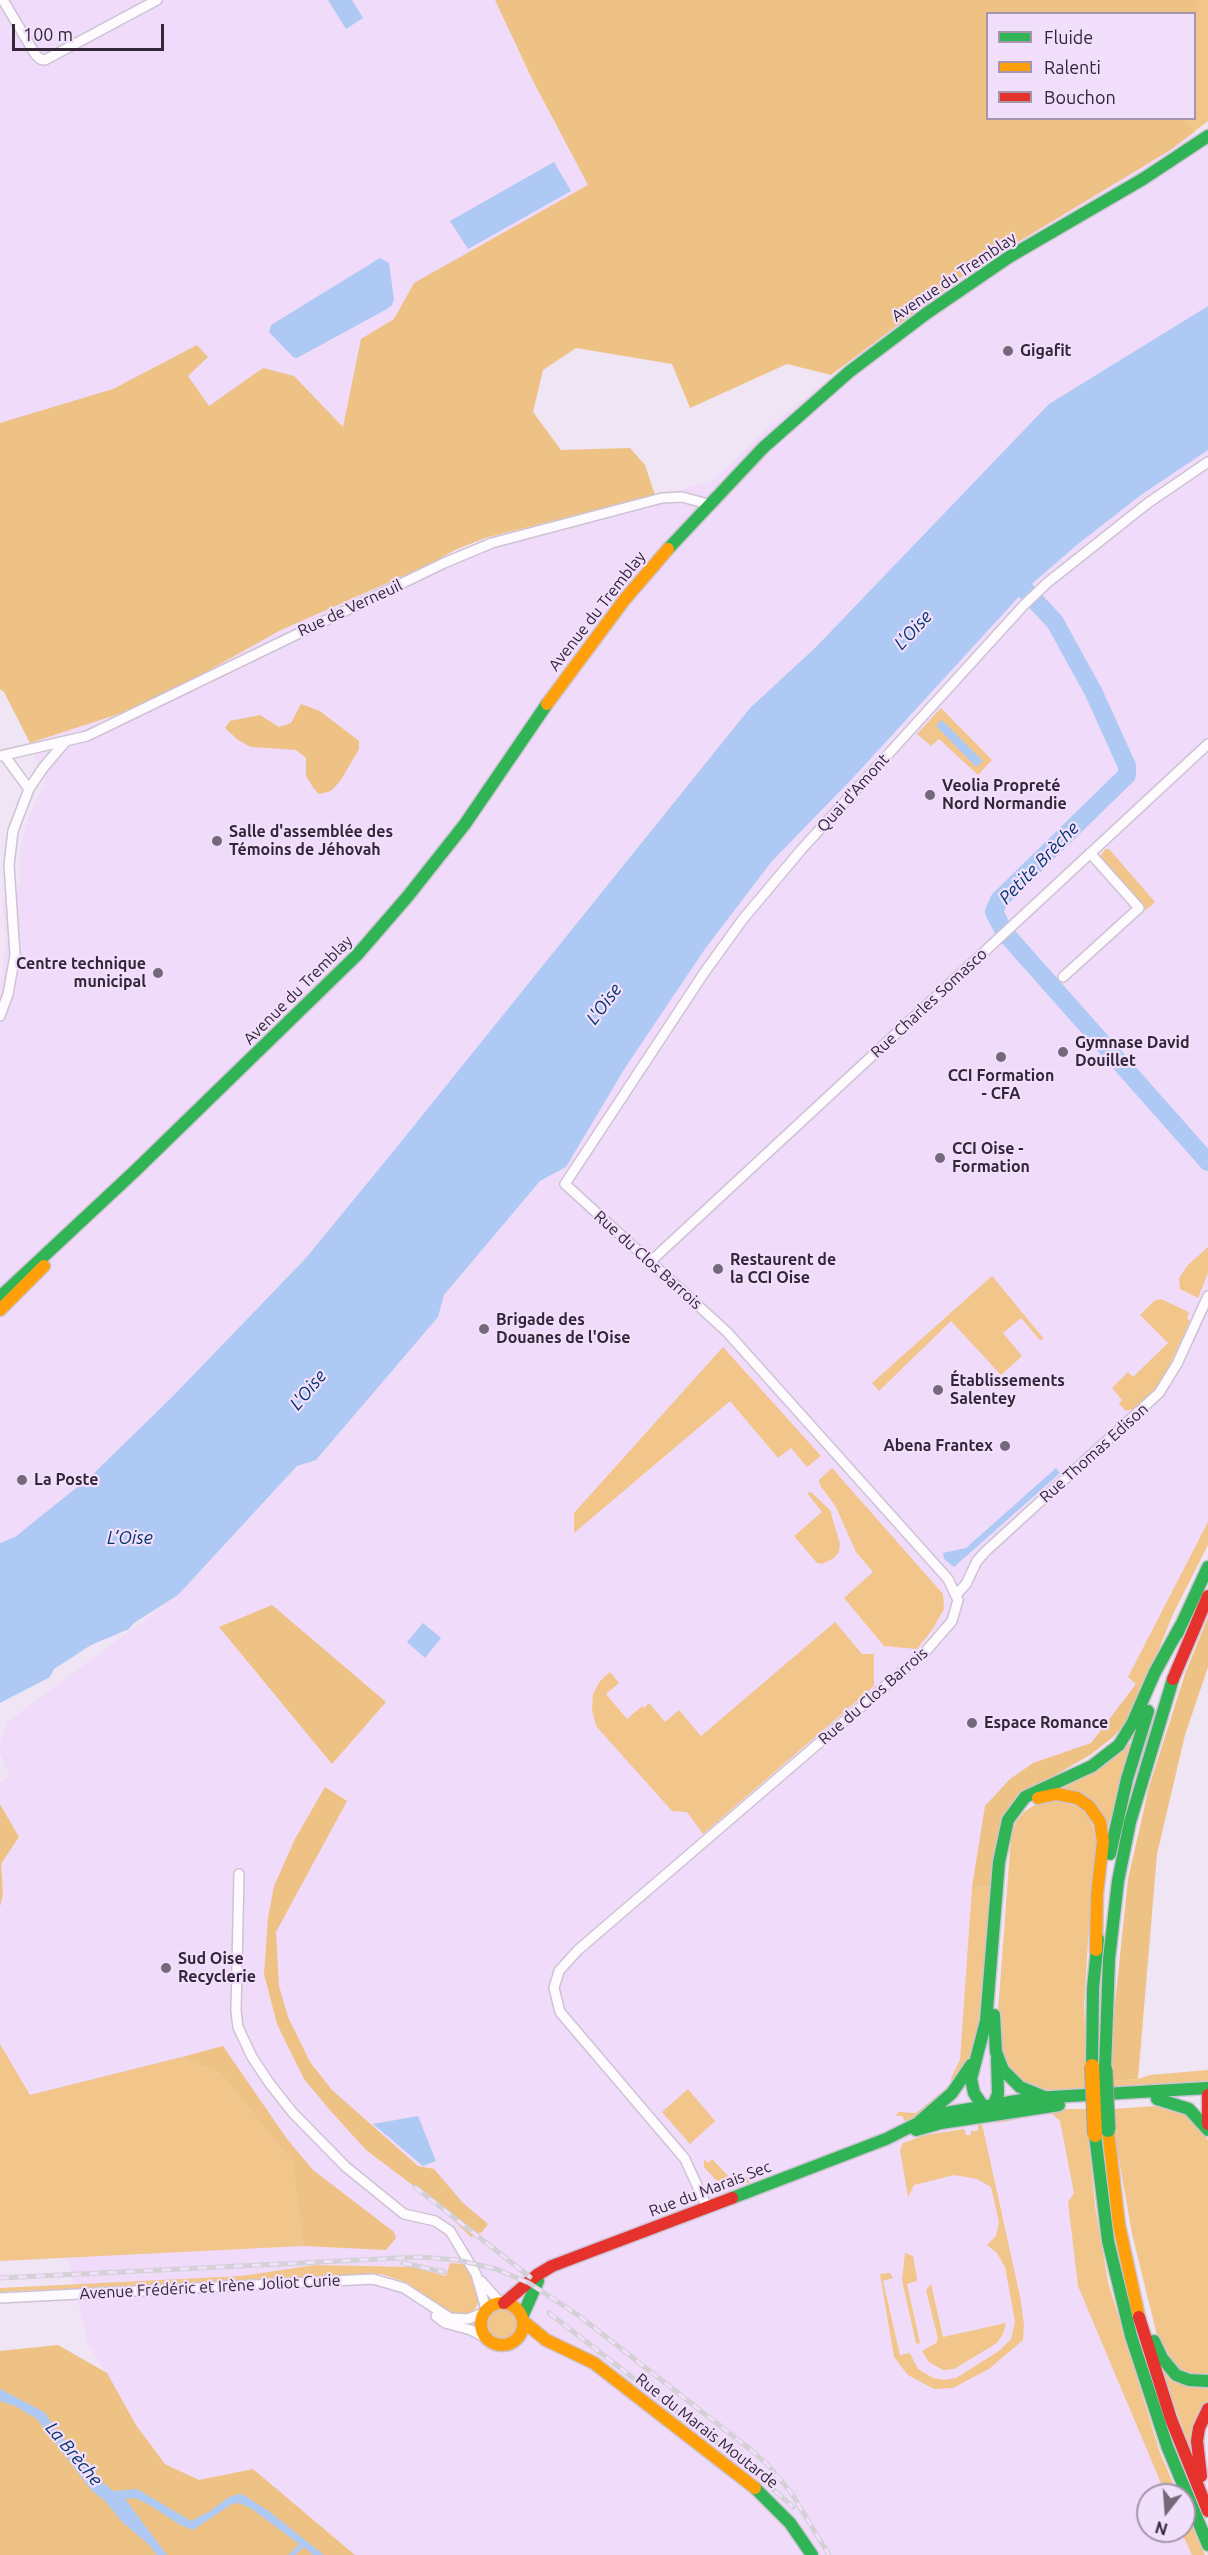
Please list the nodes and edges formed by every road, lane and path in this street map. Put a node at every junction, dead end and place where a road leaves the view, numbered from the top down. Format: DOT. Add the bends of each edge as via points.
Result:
graph roads {
  1 [pos="3,0"];
  2 [pos="157,0"];
  3 [pos="1208,136"];
  4 [pos="1208,462"];
  5 [pos="708,504"];
  6 [pos="65,742"];
  7 [pos="1208,744"];
  8 [pos="2,755"];
  9 [pos="29,789"];
  10 [pos="1090,853"];
  11 [pos="1063,977"];
  12 [pos="0,1016"];
  13 [pos="565,1184"];
  14 [pos="102,1203"];
  15 [pos="650,1262"];
  16 [pos="1208,1296"];
  17 [pos="0,1297"];
  18 [pos="0,1310"];
  19 [pos="1208,1567"];
  20 [pos="957,1594"];
  21 [pos="1208,1596"];
  22 [pos="1181,1624"];
  23 [pos="239,1874"];
  24 [pos="1096,1950"];
  25 [pos="976,2056"];
  26 [pos="997,2058"];
  27 [pos="1098,2067"];
  28 [pos="1208,2088"];
  29 [pos="1186,2093"];
  30 [pos="1208,2096"];
  31 [pos="1047,2098"];
  32 [pos="1157,2099"];
  33 [pos="989,2109"];
  34 [pos="920,2121"];
  35 [pos="1208,2124"];
  36 [pos="1208,2130"];
  37 [pos="1101,2132"];
  38 [pos="886,2139"];
  39 [pos="707,2207"];
  40 [pos="1126,2263"];
  41 [pos="545,2270"];
  42 [pos="476,2274"];
  43 [pos="416,2295"];
  44 [pos="0,2298"];
  45 [pos="502,2303"];
  46 [pos="485,2311"];
  47 [pos="522,2319"];
  48 [pos="486,2338"];
  49 [pos="515,2340"];
  50 [pos="566,2349"];
  51 [pos="1208,2381"];
  52 [pos="1208,2409"];
  53 [pos="1208,2503"];
  54 [pos="1208,2511"];
  55 [pos="1208,2545"];
  56 [pos="812,2555"];
  1 -- 2 [label="street" via="35,54 43,60"];
  3 -- 5 [label="main road, Avenue du Tremblay" via="1150,175 1003,261 922,316 825,392"];
  4 -- 13 [label="street, Quai d'Amont" via="1128,518 1024,605 801,850 704,973"];
  5 -- 6 [label="street, Rue de Verneuil" via="682,497 663,498 474,550 87,736"];
  5 -- 14 [label="main road, Avenue du Tremblay" via="614,613 465,825 370,941"];
  6 -- 8 [label="street, Rue de Verneuil"];
  6 -- 9 [label="street"];
  7 -- 10 [label="street, Rue Charles Somasco"];
  8 -- 9 [label="street"];
  9 -- 12 [label="street" via="15,825 9,865 15,955"];
  10 -- 11 [label="street" via="1139,908"];
  10 -- 15 [label="street, Rue Charles Somasco"];
  13 -- 15 [label="street, Rue du Clos Barrois"];
  14 -- 17 [label="main road, Avenue du Tremblay"];
  14 -- 18 [label="main road, Avenue du Tremblay"];
  15 -- 20 [label="street, Rue du Clos Barrois" via="727,1332 948,1579"];
  16 -- 20 [label="street, Rue Thomas Edison" via="1159,1393 986,1551"];
  19 -- 22 [label="main road"];
  20 -- 39 [label="street, Rue du Clos Barrois" via="952,1621 933,1645 578,1950 559,1971 554,1988 560,2012 685,2159"];
  21 -- 27 [label="main road" via="1166,1697 1128,1832 1118,1881"];
  22 -- 24 [label="main road" via="1155,1690 1125,1788"];
  22 -- 25 [label="main road" via="1119,1745 1092,1766 1025,1797 1008,1820 999,1862 986,2021"];
  23 -- 42 [label="street" via="236,2011 238,2027 252,2057 277,2093 327,2150 404,2214 446,2226"];
  24 -- 26 [label="main road" via="1103,1841 1100,1822 1089,1806 1077,1798 1062,1794 1044,1796 1019,1813 1006,1848 994,2015"];
  24 -- 27 [label="main road"];
  25 -- 33 [label="main road" via="971,2087"];
  25 -- 34 [label="main road" via="952,2092"];
  26 -- 31 [label="main road" via="1017,2085"];
  26 -- 33 [label="main road" via="999,2085"];
  27 -- 37 [label="main road, bridge"];
  28 -- 29 [label="main road"];
  29 -- 30 [label="main road"];
  29 -- 31 [label="main road, Rue du Marais Sec"];
  29 -- 32 [label="main road, Rue du Marais Sec"];
  30 -- 35 [label="main road"];
  31 -- 33 [label="main road, Rue du Marais Sec"];
  32 -- 33 [label="main road, Rue du Marais Sec"];
  32 -- 36 [label="main road" via="1189,2109"];
  33 -- 34 [label="main road, Rue du Marais Sec" via="934,2115"];
  33 -- 38 [label="main road, Rue du Marais Sec"];
  34 -- 38 [label="main road, Rue du Marais Sec"];
  37 -- 40 [label="main road"];
  37 -- 55 [label="main road" via="1108,2241 1125,2317 1161,2428"];
  38 -- 39 [label="main road, Rue du Marais Sec"];
  39 -- 41 [label="main road, Rue du Marais Sec"];
  40 -- 51 [label="main road" via="1165,2363 1181,2377"];
  40 -- 54 [label="main road" via="1158,2381"];
  41 -- 45 [label="main road, Rue du Marais Sec"];
  41 -- 47 [label="main road"];
  42 -- 45 [label="street"];
  42 -- 46 [label="street"];
  43 -- 44 [label="street, Avenue Frédéric et Irène Joliot Curie" via="392,2283 365,2279"];
  43 -- 46 [label="street, Avenue Frédéric et Irène Joliot Curie" via="450,2318 468,2319"];
  43 -- 48 [label="street, Avenue Frédéric et Irène Joliot Curie" via="442,2321"];
  45 -- 46 [label="main road"];
  45 -- 47 [label="main road" via="515,2307"];
  46 -- 48 [label="main road" via="480,2326"];
  47 -- 49 [label="main road" via="521,2333"];
  47 -- 50 [label="main road, Rue du Marais Moutarde" via="541,2337"];
  48 -- 49 [label="main road" via="500,2345"];
  49 -- 50 [label="main road, Rue du Marais Moutarde"];
  50 -- 56 [label="main road, Rue du Marais Moutarde" via="594,2363 754,2487 790,2523"];
  52 -- 53 [label="main road" via="1199,2428 1197,2447"];
}
